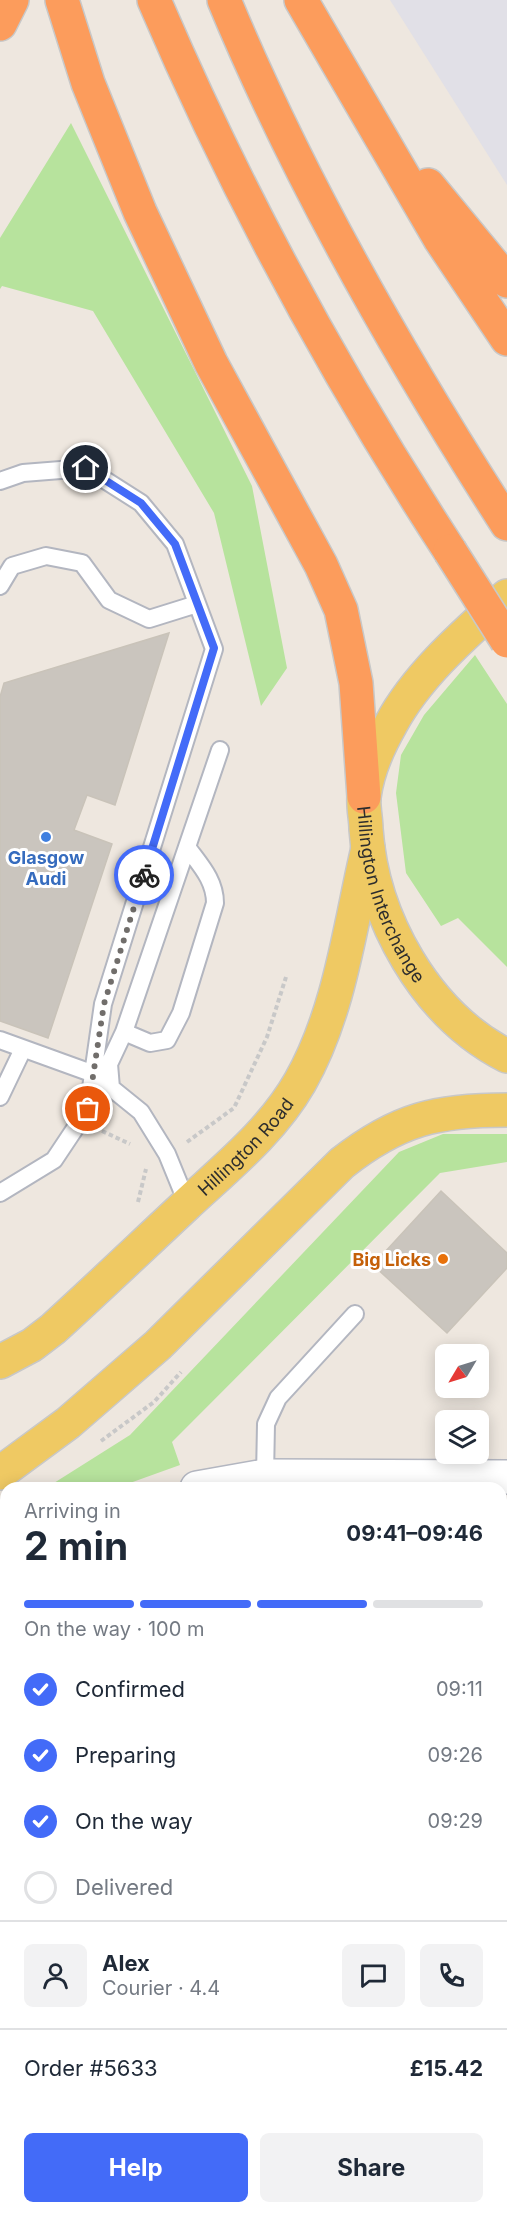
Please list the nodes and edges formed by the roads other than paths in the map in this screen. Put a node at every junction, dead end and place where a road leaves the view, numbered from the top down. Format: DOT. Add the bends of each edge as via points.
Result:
graph roads {
  1 [pos="12,0"];
  2 [pos="62,0"];
  3 [pos="154,0"];
  4 [pos="224,0"];
  5 [pos="301,0"];
  6 [pos="0,24"];
  7 [pos="366,109"];
  8 [pos="507,281"];
  9 [pos="507,339"];
  10 [pos="0,481"];
  11 [pos="501,515"];
  12 [pos="0,586"];
  13 [pos="507,596"];
  14 [pos="197,604"];
  15 [pos="507,641"];
  16 [pos="220,750"];
  17 [pos="364,796"];
  18 [pos="187,847"];
  19 [pos="368,848"];
  20 [pos="124,1032"];
  21 [pos="0,1040"];
  22 [pos="23,1049"];
  23 [pos="507,1056"];
  24 [pos="94,1074"];
  25 [pos="111,1088"];
  26 [pos="0,1097"];
  27 [pos="507,1110"];
  28 [pos="0,1193"];
  29 [pos="187,1203"];
  30 [pos="355,1314"];
  31 [pos="0,1362"];
  32 [pos="0,1473"];
  33 [pos="265,1476"];
  34 [pos="507,1477"];
  35 [pos="231,1482"];
  36 [pos="373,1482"];
  37 [pos="410,1482"];
  1 -- 6 [label="highway"];
  2 -- 17 [label="highway" via="88,82 140,212 211,363 321,565 341,610 356,683"];
  3 -- 15 [label="highway, bridge" via="282,268 366,418"];
  4 -- 11 [label="highway" via="318,197 412,369"];
  5 -- 7 [label="highway"];
  7 -- 8 [label="highway"];
  7 -- 9 [label="highway" via="440,239"];
  10 -- 14 [label="lane" via="23,473 86,468 141,503 175,544"];
  12 -- 14 [label="lane" via="12,566 46,556 82,563 109,600 149,619"];
  13 -- 17 [label="main road, Hillington Interchange" via="408,698 377,754"];
  14 -- 24 [label="lane" via="214,648 104,1004"];
  16 -- 18 [label="lane"];
  17 -- 19 [label="main road, Hillington Interchange"];
  18 -- 20 [label="lane"];
  18 -- 20 [label="lane" via="212,883 215,903 181,1013 167,1040 150,1043"];
  19 -- 23 [label="main road, Hillington Interchange" via="381,904 412,967 453,1016"];
  19 -- 29 [label="main road, Hillington Road" via="330,1012 301,1082 263,1132"];
  20 -- 25 [label="lane" via="110,1064"];
  21 -- 22 [label="lane"];
  22 -- 24 [label="lane"];
  22 -- 26 [label="lane"];
  24 -- 25 [label="lane"];
  24 -- 28 [label="lane" via="88,1109 54,1160"];
  25 -- 29 [label="lane" via="141,1112 167,1154"];
  27 -- 32 [label="main road" via="435,1115 388,1131 365,1145 342,1163 158,1345 68,1423"];
  29 -- 31 [label="main road, Hillington Road" via="53,1329"];
  30 -- 33 [label="lane" via="278,1398 266,1424"];
  33 -- 35 [label="street"];
  33 -- 36 [label="street"];
  34 -- 37 [label="street"];
}
